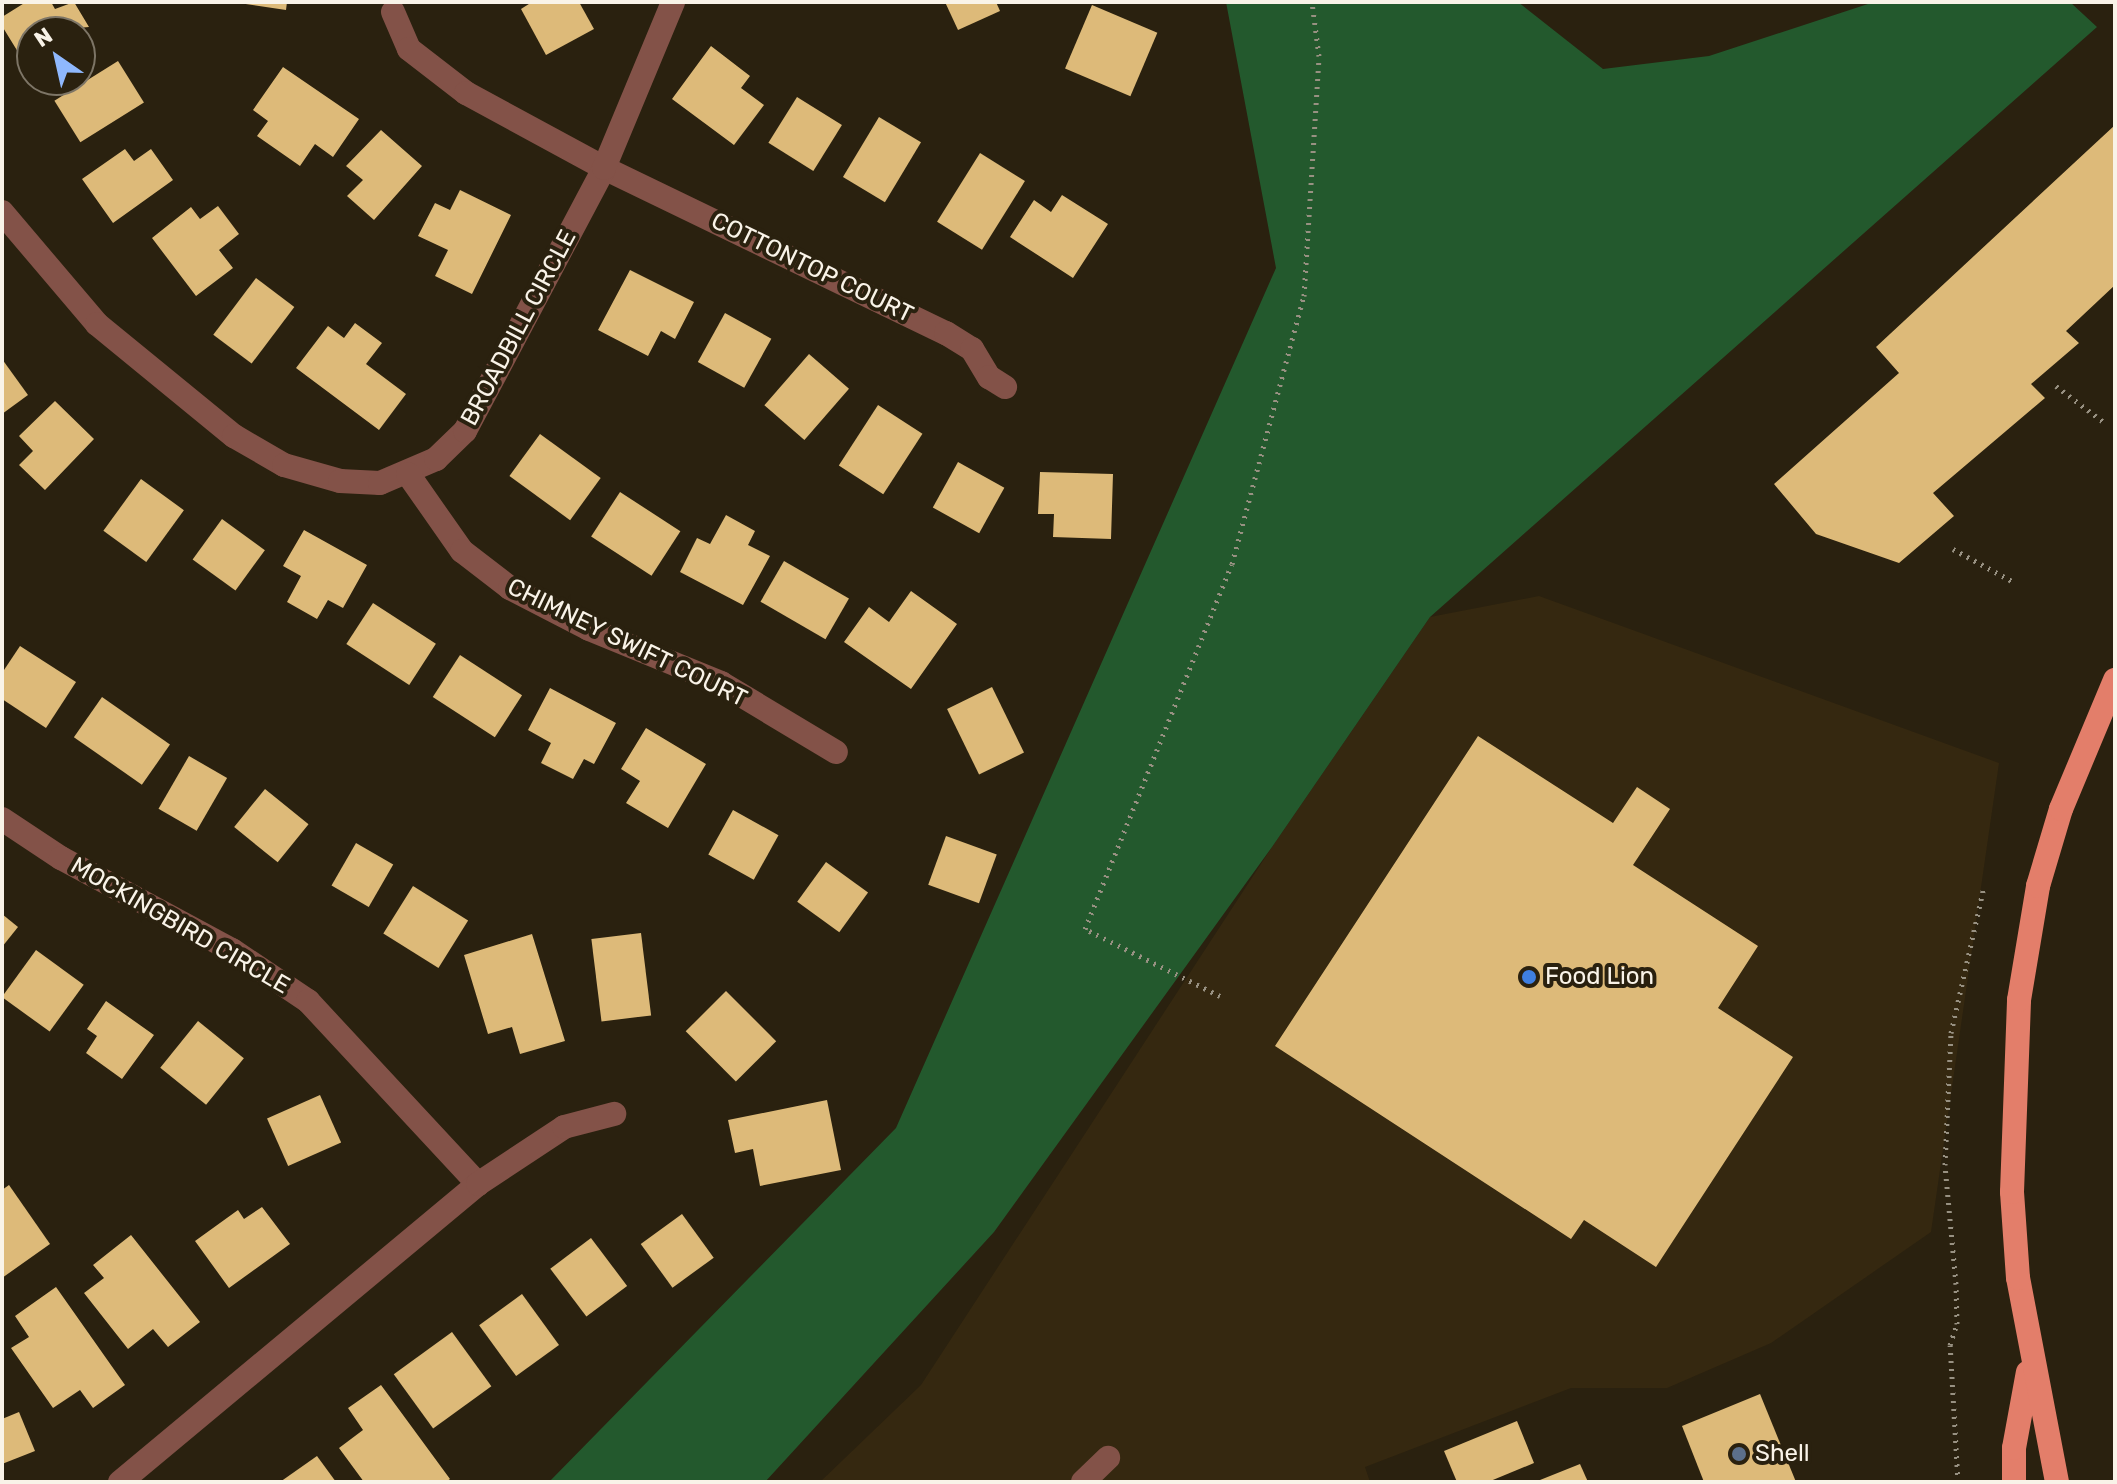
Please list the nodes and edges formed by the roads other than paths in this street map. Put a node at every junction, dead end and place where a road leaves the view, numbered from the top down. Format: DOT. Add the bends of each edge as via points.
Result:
graph roads {
  1 [pos="673,2"];
  2 [pos="393,12"];
  3 [pos="604,168"];
  4 [pos="2,212"];
  5 [pos="1005,387"];
  6 [pos="408,474"];
  7 [pos="2115,680"];
  8 [pos="836,752"];
  9 [pos="2,819"];
  10 [pos="614,1114"];
  11 [pos="478,1184"];
  12 [pos="2031,1361"];
  13 [pos="1108,1458"];
  14 [pos="120,1482"];
  15 [pos="1083,1482"];
  16 [pos="2014,1482"];
  17 [pos="2057,1482"];
  1 -- 3 [label="street, BROADBILL CIRCLE"];
  2 -- 3 [label="street, COTTONTOP COURT" via="409,49 439,74"];
  3 -- 5 [label="street, COTTONTOP COURT" via="946,333 972,349 989,377"];
  3 -- 6 [label="street, BROADBILL CIRCLE" via="465,431 436,459"];
  4 -- 6 [label="street, BROADBILL CIRCLE" via="97,324 234,436 284,465 340,481 380,483"];
  6 -- 8 [label="street, CHIMNEY SWIFT COURT" via="462,551 510,588 589,629 721,683"];
  7 -- 12 [label="main road" via="2061,809 2038,886 2019,1000 2012,1192"];
  9 -- 11 [label="street, MOCKINGBIRD CIRCLE" via="61,858 232,950 308,1001"];
  10 -- 11 [label="street" via="564,1127"];
  11 -- 14 [label="street"];
  12 -- 16 [label="main road" via="2014,1448"];
  12 -- 17 [label="main road"];
  13 -- 15 [label="street"];
}
